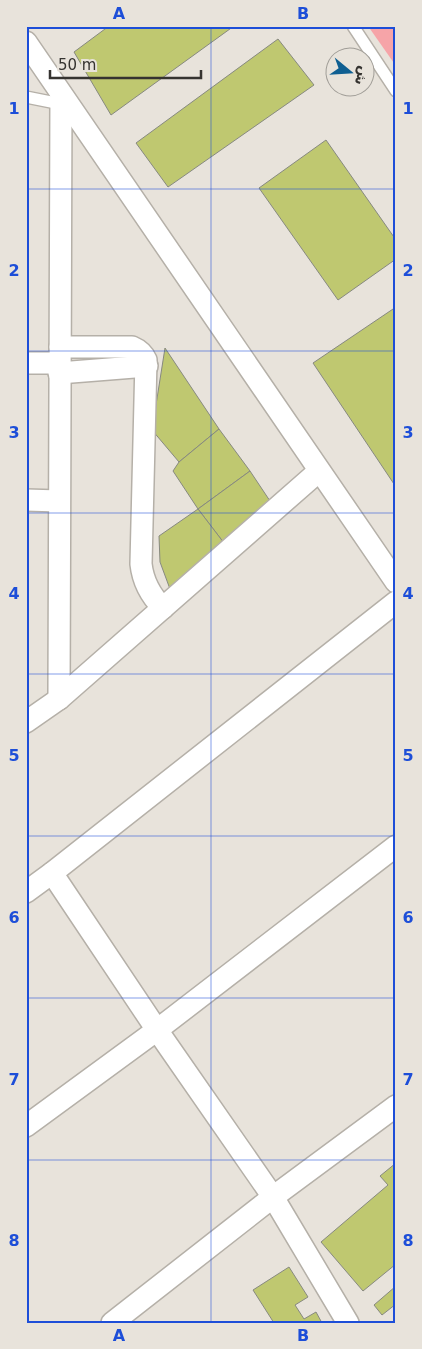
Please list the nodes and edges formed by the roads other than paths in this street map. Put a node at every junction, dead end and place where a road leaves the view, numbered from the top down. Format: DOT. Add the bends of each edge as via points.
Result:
graph roads {
  1 [pos="352,26"];
  2 [pos="26,42"];
  3 [pos="396,91"];
  4 [pos="26,97"];
  5 [pos="61,99"];
  6 [pos="60,361"];
  7 [pos="26,363"];
  8 [pos="319,471"];
  9 [pos="26,500"];
  10 [pos="59,501"];
  11 [pos="396,582"];
  12 [pos="396,602"];
  13 [pos="163,608"];
  14 [pos="59,699"];
  15 [pos="26,722"];
  16 [pos="396,846"];
  17 [pos="52,874"];
  18 [pos="26,892"];
  19 [pos="157,1030"];
  20 [pos="396,1106"];
  21 [pos="26,1126"];
  22 [pos="273,1198"];
  23 [pos="112,1323"];
  24 [pos="348,1323"];
  1 -- 3 [label="lane"];
  2 -- 5 [label="street"];
  4 -- 5 [label="lane"];
  5 -- 6 [label="street"];
  5 -- 8 [label="street"];
  6 -- 7 [label="street"];
  6 -- 10 [label="street"];
  6 -- 13 [label="street" via="147,366 141,564 148,590"];
  8 -- 11 [label="street"];
  8 -- 13 [label="street"];
  9 -- 10 [label="street"];
  10 -- 14 [label="street"];
  12 -- 17 [label="street"];
  13 -- 14 [label="street"];
  14 -- 15 [label="street"];
  16 -- 19 [label="street"];
  17 -- 18 [label="street"];
  17 -- 19 [label="street"];
  19 -- 21 [label="street"];
  19 -- 22 [label="street"];
  20 -- 22 [label="street"];
  22 -- 23 [label="street"];
  22 -- 24 [label="street"];
}
